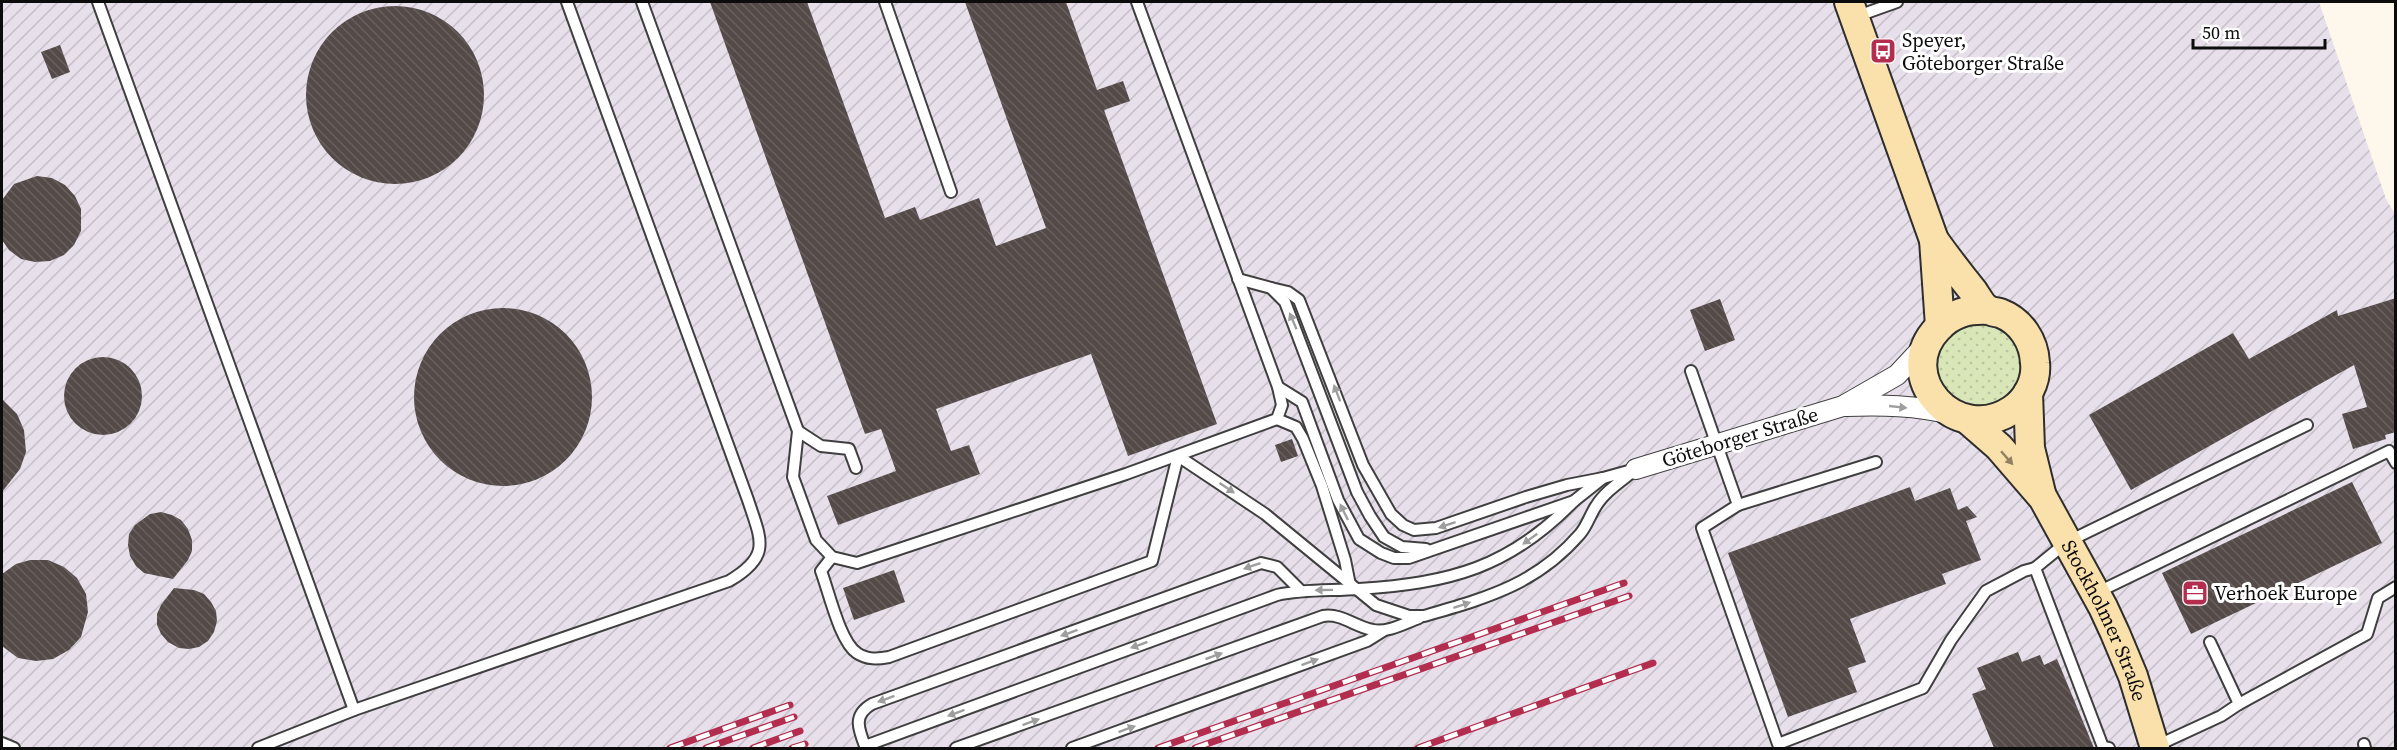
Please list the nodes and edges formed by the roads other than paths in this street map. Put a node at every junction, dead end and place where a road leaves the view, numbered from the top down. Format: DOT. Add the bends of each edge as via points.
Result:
graph roads {
  1 [pos="98,2"];
  2 [pos="567,2"];
  3 [pos="642,2"];
  4 [pos="885,2"];
  5 [pos="1137,2"];
  6 [pos="1897,2"];
  7 [pos="1851,10"];
  8 [pos="951,192"];
  9 [pos="1934,240"];
  10 [pos="1238,279"];
  11 [pos="1271,288"];
  12 [pos="1988,310"];
  13 [pos="1934,334"];
  14 [pos="1691,371"];
  15 [pos="1278,387"];
  16 [pos="2028,393"];
  17 [pos="1843,406"];
  18 [pos="1960,417"];
  19 [pos="1276,419"];
  20 [pos="2307,425"];
  21 [pos="798,431"];
  22 [pos="1717,444"];
  23 [pos="1178,456"];
  24 [pos="1876,462"];
  25 [pos="2396,463"];
  26 [pos="856,468"];
  27 [pos="1636,469"];
  28 [pos="1604,478"];
  29 [pos="2043,498"];
  30 [pos="1574,501"];
  31 [pos="1738,505"];
  32 [pos="2067,542"];
  33 [pos="1435,549"];
  34 [pos="832,557"];
  35 [pos="2035,568"];
  36 [pos="1353,587"];
  37 [pos="2396,587"];
  38 [pos="1300,590"];
  39 [pos="2096,593"];
  40 [pos="1424,616"];
  41 [pos="1385,630"];
  42 [pos="2210,642"];
  43 [pos="2240,704"];
  44 [pos="354,710"];
  45 [pos="2,742"];
  46 [pos="866,747"];
  47 [pos="14,748"];
  48 [pos="258,748"];
  49 [pos="956,748"];
  50 [pos="1072,748"];
  51 [pos="2109,748"];
  52 [pos="2153,748"];
  1 -- 44 [label="lane"];
  2 -- 44 [label="lane" via="748,500 759,534 759,555 749,568 729,580"];
  3 -- 21 [label="lane"];
  4 -- 8 [label="lane"];
  5 -- 10 [label="lane"];
  6 -- 7 [label="lane"];
  7 -- 9 [label="street, Stockholmer Straße"];
  9 -- 12 [label="street, Stockholmer Straße"];
  9 -- 13 [label="street, Stockholmer Straße"];
  10 -- 11 [label="lane"];
  10 -- 15 [label="lane"];
  28 -- 11 [label="lane, one-way" via="1526,497 1436,528 1414,530 1403,525 1391,514 1363,465 1299,300 1288,292"];
  33 -- 11 [label="lane, one-way" via="1402,547 1384,537 1370,516 1285,302"];
  12 -- 13 [label="street, Stockholmer Straße" via="1960,312"];
  12 -- 16 [label="street, Stockholmer Straße" via="2013,320 2030,341 2036,367"];
  13 -- 17 [label="street, Göteborger Straße" via="1897,375"];
  13 -- 18 [label="street, Stockholmer Straße" via="1924,356 1926,383 1932,396"];
  14 -- 22 [label="lane"];
  15 -- 19 [label="lane" via="1282,405"];
  33 -- 15 [label="lane, one-way" via="1408,558 1394,558 1359,539 1338,500 1302,402"];
  16 -- 18 [label="street" via="2003,416 1986,421"];
  16 -- 29 [label="street, Stockholmer Straße" via="2030,448"];
  17 -- 18 [label="street, Göteborger Straße, one-way" via="1930,408"];
  17 -- 22 [label="street, Göteborger Straße"];
  18 -- 29 [label="street, Stockholmer Straße, one-way" via="1999,447"];
  19 -- 23 [label="lane"];
  19 -- 36 [label="lane" via="1296,427 1303,439"];
  20 -- 32 [label="lane"];
  21 -- 26 [label="lane" via="821,446 849,449"];
  21 -- 34 [label="lane" via="793,477 816,540"];
  22 -- 27 [label="street, Göteborger Straße"];
  22 -- 31 [label="lane"];
  23 -- 34 [label="lane" via="857,563"];
  23 -- 34 [label="lane" via="1152,561 889,657 872,659 848,646 822,571"];
  23 -- 36 [label="lane, one-way" via="1265,514"];
  24 -- 31 [label="lane"];
  25 -- 39 [label="lane" via="2389,451"];
  27 -- 28 [label="lane"];
  40 -- 27 [label="lane, one-way" via="1511,587 1543,570 1582,532 1606,494"];
  28 -- 30 [label="lane"];
  29 -- 32 [label="street, Stockholmer Straße"];
  30 -- 33 [label="lane"];
  30 -- 36 [label="lane, one-way" via="1513,551 1480,567 1411,585"];
  31 -- 35 [label="lane" via="1702,528 1778,744 1923,688 1986,591"];
  32 -- 35 [label="lane"];
  32 -- 39 [label="street, Stockholmer Straße"];
  35 -- 51 [label="lane" via="2103,747"];
  36 -- 38 [label="lane, one-way"];
  36 -- 40 [label="lane" via="1376,605 1409,616"];
  37 -- 43 [label="lane" via="2378,598 2367,634"];
  38 -- 46 [label="lane, one-way" via="1276,595"];
  38 -- 46 [label="lane, one-way" via="1276,567 1261,563 872,704 859,718"];
  39 -- 52 [label="street, Stockholmer Straße" via="2133,676"];
  40 -- 41 [label="lane"];
  49 -- 41 [label="lane, one-way" via="1323,616 1333,614 1374,631"];
  50 -- 41 [label="lane, one-way" via="1366,642"];
  42 -- 43 [label="lane"];
  43 -- 52 [label="lane"];
  44 -- 48 [label="lane"];
  45 -- 47 [label="lane"];
}
